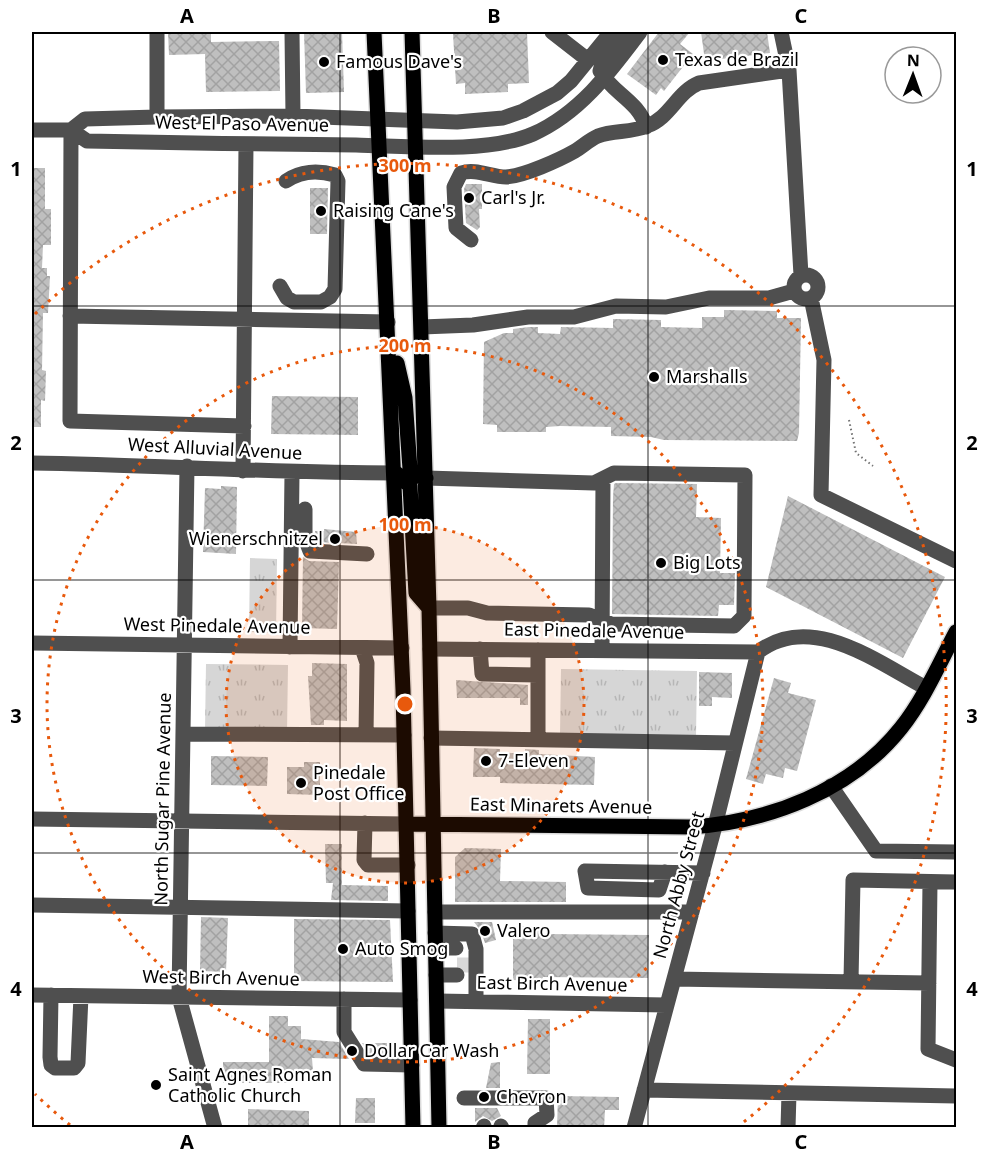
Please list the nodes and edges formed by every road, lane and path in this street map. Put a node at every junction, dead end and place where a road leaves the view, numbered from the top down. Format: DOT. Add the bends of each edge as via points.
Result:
graph roads {
  1 [pos="157,32"];
  2 [pos="292,32"];
  3 [pos="374,32"];
  4 [pos="412,32"];
  5 [pos="552,32"];
  6 [pos="611,32"];
  7 [pos="625,32"];
  8 [pos="640,32"];
  9 [pos="780,32"];
  10 [pos="588,60"];
  11 [pos="789,70"];
  12 [pos="605,79"];
  13 [pos="293,116"];
  14 [pos="157,117"];
  15 [pos="378,119"];
  16 [pos="415,121"];
  17 [pos="646,127"];
  18 [pos="32,130"];
  19 [pos="71,130"];
  20 [pos="246,144"];
  21 [pos="380,145"];
  22 [pos="416,146"];
  23 [pos="286,181"];
  24 [pos="471,240"];
  25 [pos="801,275"];
  26 [pos="280,286"];
  27 [pos="794,291"];
  28 [pos="811,298"];
  29 [pos="70,316"];
  30 [pos="246,320"];
  31 [pos="388,322"];
  32 [pos="422,327"];
  33 [pos="849,420"];
  34 [pos="244,426"];
  35 [pos="32,463"];
  36 [pos="187,466"];
  37 [pos="873,466"];
  38 [pos="243,471"];
  39 [pos="292,473"];
  40 [pos="396,473"];
  41 [pos="426,478"];
  42 [pos="603,479"];
  43 [pos="305,509"];
  44 [pos="368,554"];
  45 [pos="957,561"];
  46 [pos="429,608"];
  47 [pos="601,620"];
  48 [pos="957,632"];
  49 [pos="32,643"];
  50 [pos="185,645"];
  51 [pos="290,647"];
  52 [pos="362,648"];
  53 [pos="402,648"];
  54 [pos="430,649"];
  55 [pos="480,649"];
  56 [pos="538,650"];
  57 [pos="602,651"];
  58 [pos="758,652"];
  59 [pos="537,675"];
  60 [pos="926,688"];
  61 [pos="183,734"];
  62 [pos="366,735"];
  63 [pos="404,735"];
  64 [pos="431,738"];
  65 [pos="538,740"];
  66 [pos="735,743"];
  67 [pos="831,786"];
  68 [pos="32,819"];
  69 [pos="182,821"];
  70 [pos="364,823"];
  71 [pos="406,824"];
  72 [pos="433,824"];
  73 [pos="715,826"];
  74 [pos="957,852"];
  75 [pos="408,864"];
  76 [pos="665,872"];
  77 [pos="703,873"];
  78 [pos="930,882"];
  79 [pos="957,882"];
  80 [pos="32,905"];
  81 [pos="180,907"];
  82 [pos="408,911"];
  83 [pos="435,912"];
  84 [pos="692,912"];
  85 [pos="436,941"];
  86 [pos="468,949"];
  87 [pos="436,970"];
  88 [pos="468,970"];
  89 [pos="674,979"];
  90 [pos="851,981"];
  91 [pos="929,983"];
  92 [pos="32,995"];
  93 [pos="51,995"];
  94 [pos="81,996"];
  95 [pos="179,997"];
  96 [pos="344,999"];
  97 [pos="410,1000"];
  98 [pos="436,1001"];
  99 [pos="476,1002"];
  100 [pos="666,1005"];
  101 [pos="957,1060"];
  102 [pos="412,1065"];
  103 [pos="644,1090"];
  104 [pos="789,1093"];
  105 [pos="957,1096"];
  106 [pos="464,1098"];
  107 [pos="535,1125"];
  108 [pos="215,1128"];
  109 [pos="413,1128"];
  110 [pos="439,1128"];
  111 [pos="634,1128"];
  112 [pos="788,1128"];
  1 -- 14 [label="street"];
  2 -- 13 [label="street"];
  3 -- 15 [label="main road"];
  4 -- 16 [label="main road"];
  5 -- 10 [label="street"];
  6 -- 10 [label="street, West El Paso Avenue"];
  7 -- 12 [label="street" via="601,64"];
  8 -- 12 [label="street, West El Paso Avenue"];
  9 -- 11 [label="street"];
  10 -- 16 [label="street, West El Paso Avenue" via="557,93 523,111 481,121"];
  11 -- 17 [label="street" via="699,83 685,91 664,117"];
  11 -- 25 [label="street"];
  12 -- 17 [label="street" via="636,106"];
  12 -- 22 [label="street, West El Paso Avenue" via="552,124 531,135 483,144"];
  13 -- 14 [label="street, West El Paso Avenue"];
  13 -- 15 [label="street, West El Paso Avenue"];
  14 -- 19 [label="street, West El Paso Avenue" via="85,119"];
  15 -- 16 [label="street, West El Paso Avenue"];
  15 -- 21 [label="main road"];
  16 -- 22 [label="main road"];
  17 -- 24 [label="street" via="600,135 558,159 506,177 469,171 458,177 454,186 456,228"];
  18 -- 19 [label="street, West El Paso Avenue"];
  19 -- 20 [label="street, West El Paso Avenue" via="87,141"];
  19 -- 29 [label="street"];
  20 -- 21 [label="street, West El Paso Avenue"];
  20 -- 30 [label="street"];
  21 -- 22 [label="street, West El Paso Avenue"];
  21 -- 31 [label="main road"];
  22 -- 32 [label="main road"];
  23 -- 26 [label="street" via="303,173 328,173 338,181 334,289 321,302 294,302"];
  25 -- 27 [label="street" via="795,280"];
  25 -- 28 [label="street" via="816,280 818,288"];
  27 -- 28 [label="street" via="800,297"];
  27 -- 32 [label="street" via="769,298 709,298 666,307 616,306 574,317 528,317"];
  28 -- 45 [label="street" via="824,360 821,495"];
  29 -- 30 [label="street"];
  29 -- 34 [label="street" via="70,421"];
  30 -- 31 [label="street"];
  30 -- 34 [label="street"];
  31 -- 40 [label="main road"];
  31 -- 41 [label="main road" via="405,398 410,469 413,475"];
  32 -- 41 [label="main road"];
  33 -- 37 [label="path" via="854,448"];
  34 -- 38 [label="street"];
  35 -- 36 [label="street, West Alluvial Avenue"];
  36 -- 38 [label="street, West Alluvial Avenue"];
  36 -- 50 [label="street, North Sugar Pine Avenue"];
  38 -- 39 [label="street, West Alluvial Avenue"];
  39 -- 40 [label="street, West Alluvial Avenue"];
  39 -- 51 [label="street"];
  40 -- 46 [label="main road" via="410,486 416,593"];
  40 -- 53 [label="main road"];
  41 -- 42 [label="street" via="594,483"];
  41 -- 46 [label="main road"];
  42 -- 47 [label="street"];
  42 -- 47 [label="street" via="614,473 745,475 744,616 734,626 611,624"];
  43 -- 44 [label="street" via="305,538 310,551"];
  46 -- 47 [label="street" via="589,615"];
  46 -- 54 [label="main road"];
  47 -- 57 [label="street"];
  48 -- 60 [label="main road, East Minarets Avenue"];
  49 -- 50 [label="street, West Pinedale Avenue"];
  50 -- 51 [label="street, West Pinedale Avenue"];
  50 -- 61 [label="street, North Sugar Pine Avenue"];
  51 -- 52 [label="street, West Pinedale Avenue"];
  52 -- 53 [label="street, West Pinedale Avenue"];
  52 -- 62 [label="street" via="366,663"];
  53 -- 63 [label="main road"];
  54 -- 55 [label="street, East Pinedale Avenue"];
  54 -- 64 [label="main road"];
  55 -- 56 [label="street, East Pinedale Avenue"];
  55 -- 59 [label="street" via="482,674"];
  56 -- 57 [label="street, East Pinedale Avenue"];
  56 -- 59 [label="street"];
  57 -- 58 [label="street, East Pinedale Avenue"];
  58 -- 60 [label="street" via="773,642 795,637 841,642"];
  58 -- 66 [label="street, North Abby Street"];
  59 -- 65 [label="street"];
  60 -- 67 [label="main road, East Minarets Avenue" via="900,729 871,758"];
  61 -- 62 [label="street"];
  61 -- 69 [label="street, North Sugar Pine Avenue"];
  62 -- 63 [label="street"];
  63 -- 71 [label="main road"];
  64 -- 65 [label="street"];
  64 -- 72 [label="main road"];
  65 -- 66 [label="street"];
  66 -- 73 [label="street, North Abby Street"];
  67 -- 73 [label="main road, East Minarets Avenue" via="781,810"];
  67 -- 74 [label="street" via="876,851"];
  68 -- 69 [label="street"];
  69 -- 70 [label="street"];
  69 -- 81 [label="street, North Sugar Pine Avenue"];
  70 -- 71 [label="street"];
  70 -- 75 [label="street" via="364,860 368,865"];
  71 -- 72 [label="main road, East Minarets Avenue"];
  71 -- 75 [label="main road"];
  72 -- 73 [label="main road, East Minarets Avenue"];
  72 -- 83 [label="main road"];
  73 -- 77 [label="street, North Abby Street"];
  75 -- 82 [label="main road"];
  76 -- 77 [label="street"];
  77 -- 84 [label="street, North Abby Street"];
  78 -- 79 [label="street"];
  78 -- 90 [label="street" via="853,880"];
  78 -- 91 [label="street"];
  80 -- 81 [label="street"];
  81 -- 82 [label="street"];
  81 -- 95 [label="street, North Sugar Pine Avenue"];
  82 -- 97 [label="main road"];
  83 -- 84 [label="street"];
  83 -- 85 [label="main road"];
  84 -- 89 [label="street, North Abby Street"];
  85 -- 86 [label="street"];
  85 -- 86 [label="street" via="472,934"];
  85 -- 87 [label="main road"];
  86 -- 88 [label="street"];
  87 -- 88 [label="street"];
  87 -- 98 [label="main road"];
  88 -- 99 [label="street"];
  89 -- 90 [label="street"];
  89 -- 100 [label="street, North Abby Street"];
  90 -- 91 [label="street"];
  91 -- 101 [label="street" via="928,1049"];
  92 -- 93 [label="street, West Birch Avenue"];
  93 -- 94 [label="street, West Birch Avenue"];
  93 -- 94 [label="street" via="50,1057 55,1068 74,1068 78,1063"];
  94 -- 95 [label="street, West Birch Avenue"];
  95 -- 96 [label="street, West Birch Avenue"];
  95 -- 108 [label="street, North Sugar Pine Avenue"];
  96 -- 97 [label="street, West Birch Avenue"];
  96 -- 102 [label="street" via="344,1032 364,1064"];
  97 -- 102 [label="main road"];
  98 -- 99 [label="street, East Birch Avenue"];
  98 -- 110 [label="main road"];
  99 -- 100 [label="street, East Birch Avenue"];
  100 -- 103 [label="street, North Abby Street"];
  102 -- 109 [label="main road"];
  103 -- 104 [label="street"];
  103 -- 111 [label="street, North Abby Street"];
  104 -- 105 [label="street"];
  104 -- 112 [label="street"];
  106 -- 107 [label="street" via="546,1098 547,1114"];
}
